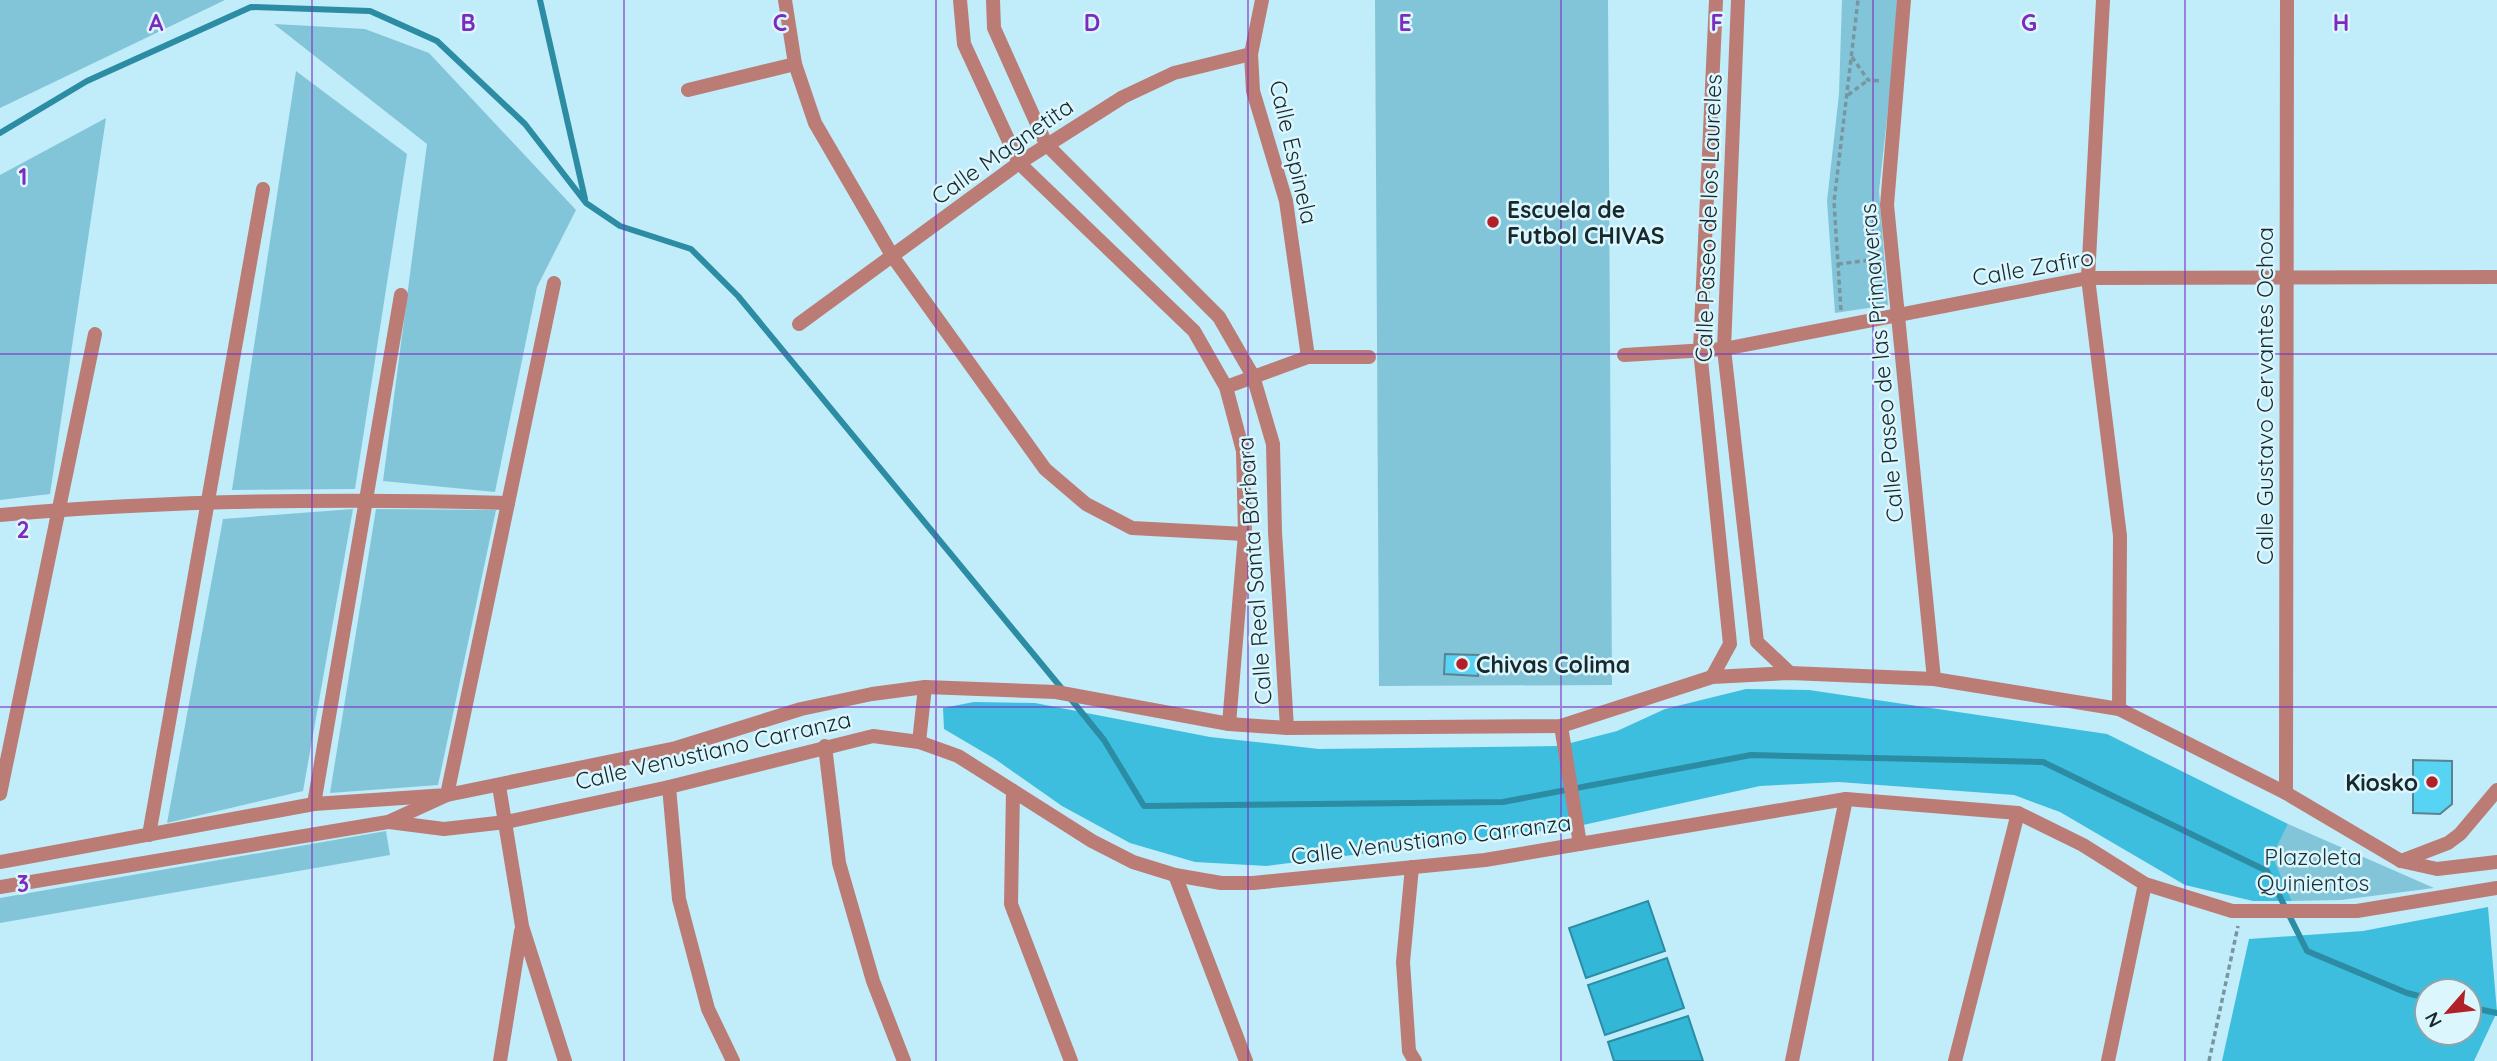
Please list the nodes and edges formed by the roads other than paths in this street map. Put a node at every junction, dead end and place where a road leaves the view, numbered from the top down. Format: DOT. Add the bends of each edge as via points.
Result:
graph roads {
  1 [pos="785,0"];
  2 [pos="960,0"];
  3 [pos="993,0"];
  4 [pos="1262,0"];
  5 [pos="1716,0"];
  6 [pos="1738,0"];
  7 [pos="1904,0"];
  8 [pos="2103,0"];
  9 [pos="2287,0"];
  10 [pos="1251,54"];
  11 [pos="795,64"];
  12 [pos="688,90"];
  13 [pos="1046,144"];
  14 [pos="1019,163"];
  15 [pos="263,189"];
  16 [pos="893,257"];
  17 [pos="2287,277"];
  18 [pos="2497,277"];
  19 [pos="2088,278"];
  20 [pos="554,283"];
  21 [pos="401,295"];
  22 [pos="1897,315"];
  23 [pos="799,324"];
  24 [pos="95,334"];
  25 [pos="1724,349"];
  26 [pos="1700,351"];
  27 [pos="1624,355"];
  28 [pos="1308,357"];
  29 [pos="1369,357"];
  30 [pos="1254,376"];
  31 [pos="1226,387"];
  32 [pos="366,499"];
  33 [pos="208,500"];
  34 [pos="508,503"];
  35 [pos="59,510"];
  36 [pos="0,515"];
  37 [pos="1245,534"];
  38 [pos="1790,673"];
  39 [pos="1712,677"];
  40 [pos="1934,679"];
  41 [pos="925,687"];
  42 [pos="2119,709"];
  43 [pos="1229,724"];
  44 [pos="1561,726"];
  45 [pos="1287,728"];
  46 [pos="919,742"];
  47 [pos="825,746"];
  48 [pos="499,786"];
  49 [pos="669,787"];
  50 [pos="2497,790"];
  51 [pos="1013,792"];
  52 [pos="2286,793"];
  53 [pos="0,794"];
  54 [pos="447,795"];
  55 [pos="1846,799"];
  56 [pos="314,804"];
  57 [pos="2018,814"];
  58 [pos="388,822"];
  59 [pos="506,822"];
  60 [pos="149,835"];
  61 [pos="1580,844"];
  62 [pos="2401,860"];
  63 [pos="0,862"];
  64 [pos="2497,862"];
  65 [pos="1412,867"];
  66 [pos="1175,876"];
  67 [pos="2145,884"];
  68 [pos="0,887"];
  69 [pos="2497,888"];
  70 [pos="522,926"];
  71 [pos="500,1061"];
  72 [pos="565,1061"];
  73 [pos="733,1061"];
  74 [pos="904,1061"];
  75 [pos="1071,1061"];
  76 [pos="1247,1061"];
  77 [pos="1415,1061"];
  78 [pos="1792,1061"];
  79 [pos="1955,1061"];
  80 [pos="2108,1061"];
  1 -- 11 [label="street"];
  2 -- 14 [label="street, Calle Real Santa Bárbara" via="964,44"];
  3 -- 13 [label="street, Calle Real Santa Bárbara" via="994,28"];
  4 -- 10 [label="street, Calle Espinela"];
  5 -- 26 [label="street, Calle Paseo de los Laureles"];
  6 -- 25 [label="street, Calle Paseo de los Laureles"];
  7 -- 22 [label="street, Calle Paseo de las Primaveras" via="1887,205"];
  8 -- 19 [label="street"];
  9 -- 17 [label="street, Calle Gustavo Cervantes Ochoa"];
  10 -- 13 [label="street, Calle Magnetita" via="1174,73 1123,97"];
  10 -- 28 [label="street, Calle Espinela" via="1253,91 1286,201"];
  11 -- 12 [label="street"];
  11 -- 16 [label="street" via="815,123"];
  13 -- 14 [label="street, Calle Magnetita"];
  13 -- 30 [label="street, Calle Real Santa Bárbara" via="1219,317"];
  14 -- 16 [label="street, Calle Magnetita"];
  14 -- 31 [label="street, Calle Real Santa Bárbara" via="1194,331"];
  15 -- 33 [label="street"];
  16 -- 23 [label="street, Calle Magnetita"];
  16 -- 37 [label="street" via="1045,469 1086,504 1132,528"];
  17 -- 18 [label="street, Calle Zafiro"];
  17 -- 19 [label="street, Calle Zafiro"];
  17 -- 52 [label="street, Calle Gustavo Cervantes Ochoa"];
  19 -- 22 [label="street, Calle Zafiro"];
  19 -- 42 [label="street" via="2120,536"];
  20 -- 34 [label="street"];
  21 -- 32 [label="street"];
  22 -- 25 [label="street, Calle Zafiro"];
  22 -- 40 [label="street, Calle Paseo de las Primaveras"];
  24 -- 35 [label="street"];
  25 -- 26 [label="street, Calle Zafiro"];
  25 -- 38 [label="street, Calle Paseo de los Laureles" via="1757,642"];
  26 -- 27 [label="street, Calle Zafiro"];
  26 -- 39 [label="street, Calle Paseo de los Laureles" via="1730,644"];
  28 -- 29 [label="street"];
  28 -- 30 [label="street"];
  30 -- 31 [label="street"];
  30 -- 45 [label="street, Calle Real Santa Bárbara" via="1273,444"];
  31 -- 37 [label="street, Calle Real Santa Bárbara" via="1242,451"];
  32 -- 33 [label="street"];
  32 -- 34 [label="street"];
  32 -- 56 [label="street"];
  33 -- 35 [label="street"];
  33 -- 60 [label="street"];
  34 -- 54 [label="street"];
  35 -- 36 [label="street"];
  35 -- 53 [label="street"];
  37 -- 43 [label="street, Calle Real Santa Bárbara"];
  38 -- 39 [label="street, Calle Venustiano Carranza"];
  38 -- 40 [label="street, Calle Venustiano Carranza"];
  39 -- 44 [label="street, Calle Venustiano Carranza"];
  40 -- 42 [label="street, Calle Venustiano Carranza"];
  41 -- 43 [label="street, Calle Venustiano Carranza" via="1056,692"];
  41 -- 46 [label="street"];
  41 -- 48 [label="street, Calle Venustiano Carranza" via="801,709 676,748"];
  42 -- 52 [label="street, Calle Venustiano Carranza"];
  43 -- 45 [label="street, Calle Venustiano Carranza"];
  44 -- 45 [label="street, Calle Venustiano Carranza"];
  44 -- 61 [label="street"];
  46 -- 47 [label="street, Calle Venustiano Carranza" via="873,736"];
  46 -- 51 [label="street, Calle Venustiano Carranza" via="958,755"];
  47 -- 49 [label="street, Calle Venustiano Carranza"];
  47 -- 74 [label="street" via="839,863 873,981"];
  48 -- 54 [label="street, Calle Venustiano Carranza"];
  48 -- 59 [label="street"];
  49 -- 59 [label="street, Calle Venustiano Carranza"];
  49 -- 73 [label="street" via="679,899 708,1009"];
  50 -- 62 [label="street" via="2448,843"];
  51 -- 66 [label="street, Calle Venustiano Carranza" via="1092,841"];
  51 -- 75 [label="street" via="1011,904"];
  52 -- 62 [label="street, Calle Venustiano Carranza"];
  54 -- 56 [label="street"];
  54 -- 58 [label="street, Calle Venustiano Carranza"];
  55 -- 57 [label="street, Calle Venustiano Carranza"];
  55 -- 61 [label="street, Calle Venustiano Carranza"];
  55 -- 78 [label="street"];
  56 -- 60 [label="street"];
  57 -- 67 [label="street, Calle Venustiano Carranza" via="2083,845"];
  57 -- 79 [label="street"];
  58 -- 59 [label="street, Calle Venustiano Carranza" via="444,829"];
  58 -- 68 [label="street, Calle Venustiano Carranza"];
  59 -- 70 [label="street"];
  60 -- 63 [label="street"];
  61 -- 65 [label="street, Calle Venustiano Carranza"];
  62 -- 64 [label="street, Calle Venustiano Carranza" via="2437,869"];
  65 -- 66 [label="street, Calle Venustiano Carranza" via="1253,883"];
  65 -- 77 [label="street" via="1403,962 1409,1051"];
  66 -- 76 [label="street"];
  67 -- 69 [label="street, Calle Venustiano Carranza" via="2232,911 2357,911"];
  67 -- 80 [label="street"];
  70 -- 71 [label="street"];
  70 -- 72 [label="street"];
}
